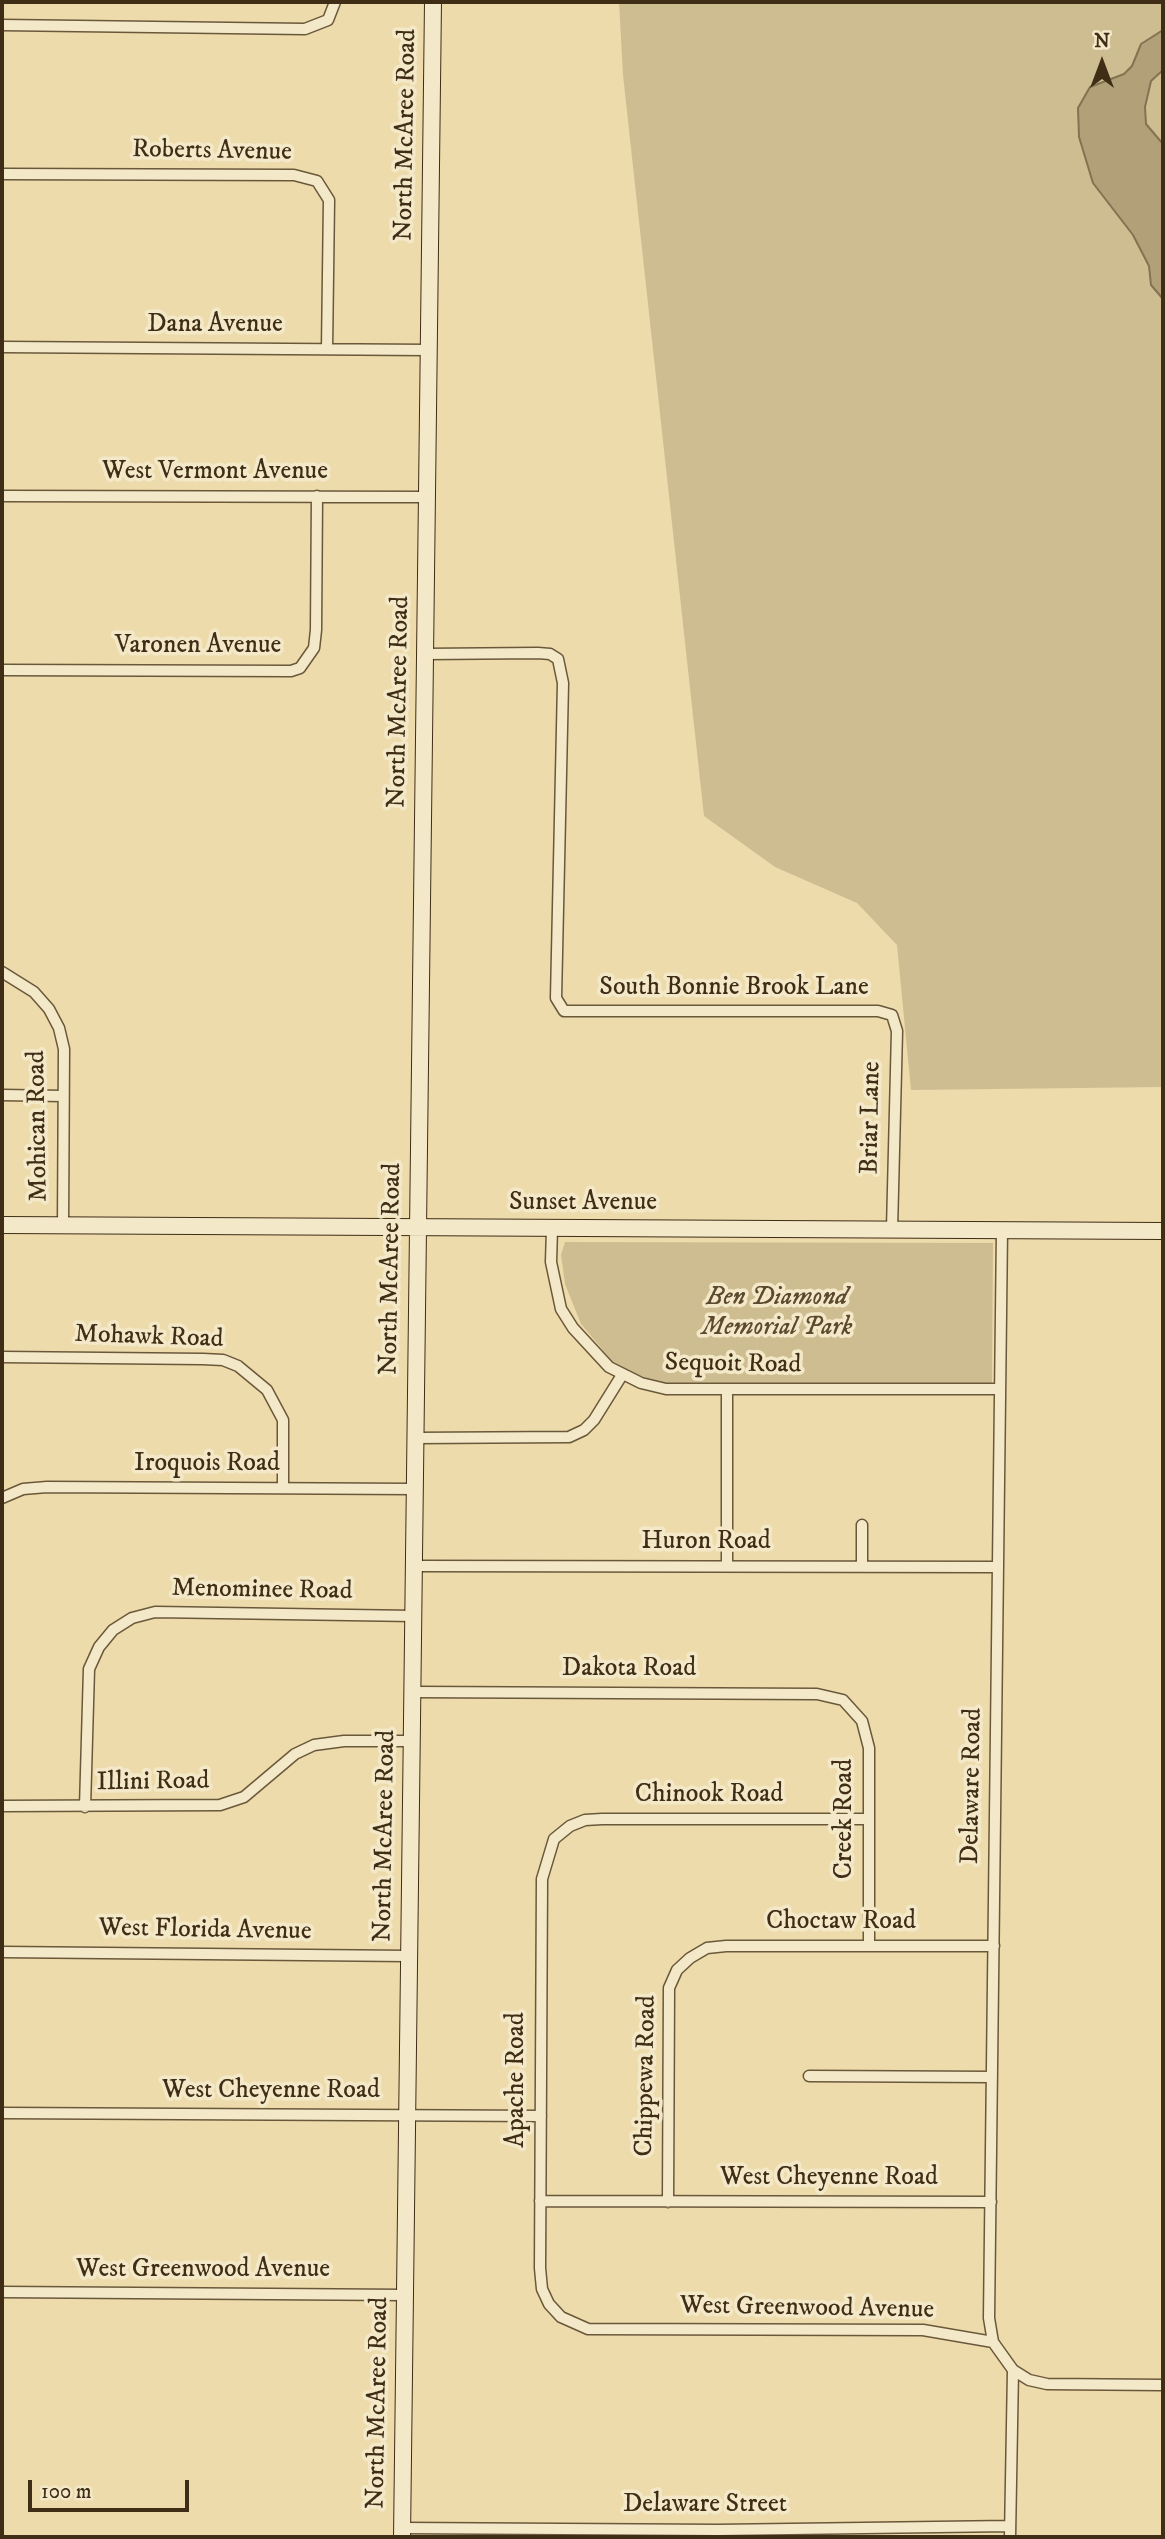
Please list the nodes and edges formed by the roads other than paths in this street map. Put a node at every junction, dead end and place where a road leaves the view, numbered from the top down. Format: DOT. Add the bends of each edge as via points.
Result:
graph roads {
  1 [pos="335,2"];
  2 [pos="433,2"];
  3 [pos="2,25"];
  4 [pos="2,174"];
  5 [pos="2,347"];
  6 [pos="327,349"];
  7 [pos="429,350"];
  8 [pos="2,496"];
  9 [pos="317,496"];
  10 [pos="427,497"];
  11 [pos="425,654"];
  12 [pos="2,670"];
  13 [pos="2,972"];
  14 [pos="887,1012"];
  15 [pos="2,1095"];
  16 [pos="63,1096"];
  17 [pos="2,1225"];
  18 [pos="63,1226"];
  19 [pos="417,1228"];
  20 [pos="552,1229"];
  21 [pos="892,1229"];
  22 [pos="1002,1230"];
  23 [pos="1163,1231"];
  24 [pos="2,1357"];
  25 [pos="622,1375"];
  26 [pos="727,1390"];
  27 [pos="1000,1390"];
  28 [pos="415,1438"];
  29 [pos="283,1488"];
  30 [pos="414,1489"];
  31 [pos="2,1498"];
  32 [pos="862,1525"];
  33 [pos="415,1566"];
  34 [pos="727,1566"];
  35 [pos="862,1566"];
  36 [pos="998,1567"];
  37 [pos="414,1616"];
  38 [pos="414,1692"];
  39 [pos="843,1700"];
  40 [pos="412,1741"];
  41 [pos="2,1806"];
  42 [pos="85,1807"];
  43 [pos="869,1819"];
  44 [pos="554,1839"];
  45 [pos="869,1946"];
  46 [pos="994,1946"];
  47 [pos="2,1952"];
  48 [pos="408,1956"];
  49 [pos="690,1958"];
  50 [pos="809,2076"];
  51 [pos="992,2077"];
  52 [pos="2,2113"];
  53 [pos="406,2116"];
  54 [pos="541,2116"];
  55 [pos="540,2202"];
  56 [pos="668,2202"];
  57 [pos="991,2203"];
  58 [pos="2,2291"];
  59 [pos="404,2295"];
  60 [pos="561,2317"];
  61 [pos="993,2342"];
  62 [pos="1013,2370"];
  63 [pos="1163,2385"];
  64 [pos="1009,2532"];
  65 [pos="402,2533"];
  1 -- 3 [label="street" via="328,20 305,29"];
  2 -- 7 [label="street, North McAree Road"];
  4 -- 6 [label="street, Roberts Avenue" via="294,175 317,181 329,200"];
  5 -- 6 [label="street, Dana Avenue"];
  6 -- 7 [label="street, Dana Avenue"];
  7 -- 10 [label="street, North McAree Road"];
  8 -- 9 [label="street, West Vermont Avenue"];
  9 -- 10 [label="street, West Vermont Avenue"];
  9 -- 12 [label="street, Varonen Avenue" via="316,630 314,648 300,668"];
  10 -- 11 [label="street, North McAree Road"];
  11 -- 14 [label="street, South Bonnie Brook Lane" via="550,654 562,668 556,998 564,1011"];
  11 -- 19 [label="street, North McAree Road"];
  13 -- 16 [label="street, Mohican Road" via="34,992 59,1028 64,1049"];
  14 -- 21 [label="street, Briar Lane" via="897,1031"];
  15 -- 16 [label="street"];
  16 -- 18 [label="street, Mohican Road"];
  17 -- 18 [label="street, Sunset Avenue"];
  18 -- 19 [label="street, Sunset Avenue"];
  19 -- 20 [label="street, Sunset Avenue"];
  19 -- 28 [label="street, North McAree Road"];
  20 -- 21 [label="street, Sunset Avenue"];
  20 -- 25 [label="street" via="551,1262 561,1309 590,1348"];
  21 -- 22 [label="street, Sunset Avenue"];
  22 -- 23 [label="street, Sunset Avenue"];
  22 -- 27 [label="street, Delaware Road"];
  24 -- 29 [label="street, Mohawk Road" via="203,1359 238,1366 267,1390 283,1420"];
  25 -- 26 [label="street, Sequoit Road" via="666,1390"];
  25 -- 28 [label="street" via="594,1420 569,1437"];
  26 -- 27 [label="street, Sequoit Road"];
  26 -- 34 [label="street"];
  27 -- 36 [label="street, Delaware Road"];
  28 -- 30 [label="street, North McAree Road"];
  29 -- 30 [label="street, Iroquois Road"];
  29 -- 31 [label="street, Iroquois Road" via="47,1487 23,1489"];
  30 -- 33 [label="street, North McAree Road"];
  32 -- 35 [label="street"];
  33 -- 34 [label="street, Huron Road"];
  33 -- 37 [label="street, North McAree Road"];
  34 -- 35 [label="street, Huron Road"];
  35 -- 36 [label="street, Huron Road"];
  36 -- 46 [label="street, Delaware Road"];
  37 -- 38 [label="street, North McAree Road"];
  37 -- 42 [label="street, Menominee Road" via="155,1612 132,1618 113,1630 89,1669"];
  38 -- 39 [label="street, Dakota Road" via="817,1694"];
  38 -- 40 [label="street, North McAree Road"];
  39 -- 43 [label="street, Creek Road" via="867,1734"];
  40 -- 42 [label="street, Illini Road" via="314,1745 295,1754 244,1797 220,1805"];
  40 -- 48 [label="street, North McAree Road"];
  41 -- 42 [label="street, Illini Road"];
  43 -- 44 [label="street, Chinook Road" via="594,1820 570,1826"];
  43 -- 45 [label="street, Creek Road"];
  44 -- 54 [label="street, Apache Road" via="542,1879"];
  45 -- 46 [label="street, Choctaw Road"];
  45 -- 49 [label="street, Choctaw Road" via="726,1946 707,1948"];
  46 -- 51 [label="street, Delaware Road"];
  47 -- 48 [label="street, West Florida Avenue"];
  48 -- 53 [label="street, North McAree Road"];
  49 -- 56 [label="street, Chippewa Road" via="677,1970 669,1988"];
  50 -- 51 [label="street"];
  51 -- 57 [label="street, Delaware Road"];
  52 -- 53 [label="street, West Cheyenne Road"];
  53 -- 54 [label="street, West Cheyenne Road"];
  53 -- 59 [label="street, North McAree Road"];
  54 -- 55 [label="street, Apache Road"];
  55 -- 56 [label="street, West Cheyenne Road"];
  55 -- 60 [label="street, Apache Road" via="542,2289"];
  56 -- 57 [label="street, West Cheyenne Road"];
  57 -- 61 [label="street, Delaware Road" via="989,2318"];
  58 -- 59 [label="street, West Greenwood Avenue"];
  59 -- 65 [label="street, North McAree Road"];
  60 -- 61 [label="street, West Greenwood Avenue" via="588,2329 923,2330"];
  61 -- 62 [label="street"];
  62 -- 63 [label="street" via="1047,2385"];
  62 -- 64 [label="street"];
  64 -- 65 [label="street, Delaware Street"];
}
